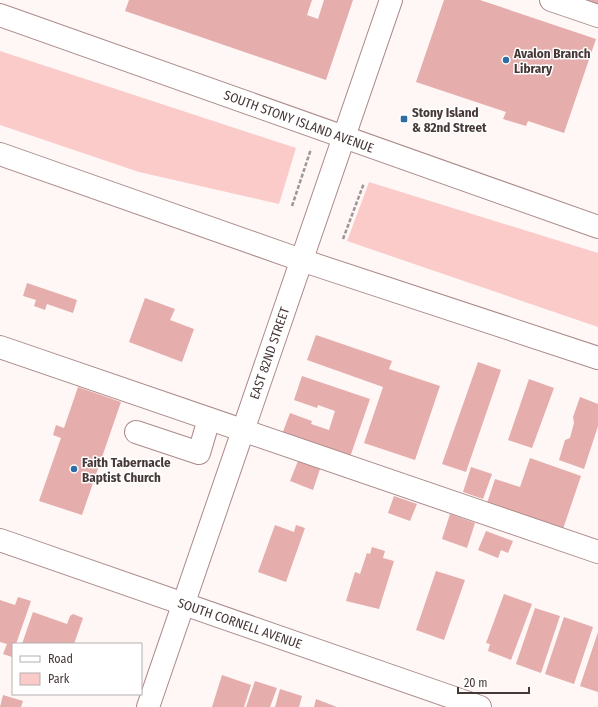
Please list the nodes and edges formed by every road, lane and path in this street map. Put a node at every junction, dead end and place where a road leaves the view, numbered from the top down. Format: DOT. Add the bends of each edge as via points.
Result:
graph roads {
  1 [pos="391,0"];
  2 [pos="551,0"];
  3 [pos="0,15"];
  4 [pos="598,16"];
  5 [pos="344,137"];
  6 [pos="311,148"];
  7 [pos="0,154"];
  8 [pos="364,183"];
  9 [pos="292,206"];
  10 [pos="598,227"];
  11 [pos="343,240"];
  12 [pos="301,260"];
  13 [pos="0,347"];
  14 [pos="598,358"];
  15 [pos="210,419"];
  16 [pos="242,430"];
  17 [pos="136,432"];
  18 [pos="0,540"];
  19 [pos="598,552"];
  20 [pos="183,603"];
  21 [pos="148,707"];
  22 [pos="480,707"];
  1 -- 5 [label="main road, EAST 82ND STREET"];
  2 -- 4 [label="main road"];
  3 -- 5 [label="main road, SOUTH STONY ISLAND AVENUE"];
  5 -- 10 [label="main road, SOUTH STONY ISLAND AVENUE"];
  5 -- 12 [label="main road, EAST 82ND STREET"];
  6 -- 9 [label="path"];
  7 -- 12 [label="main road"];
  8 -- 11 [label="path"];
  12 -- 14 [label="main road"];
  12 -- 16 [label="main road, EAST 82ND STREET"];
  13 -- 15 [label="main road"];
  15 -- 16 [label="main road"];
  15 -- 17 [label="main road" via="199,453"];
  16 -- 19 [label="main road"];
  16 -- 20 [label="main road, EAST 82ND STREET"];
  18 -- 20 [label="main road, SOUTH CORNELL AVENUE"];
  20 -- 21 [label="main road, EAST 82ND STREET"];
  20 -- 22 [label="main road, SOUTH CORNELL AVENUE"];
}
